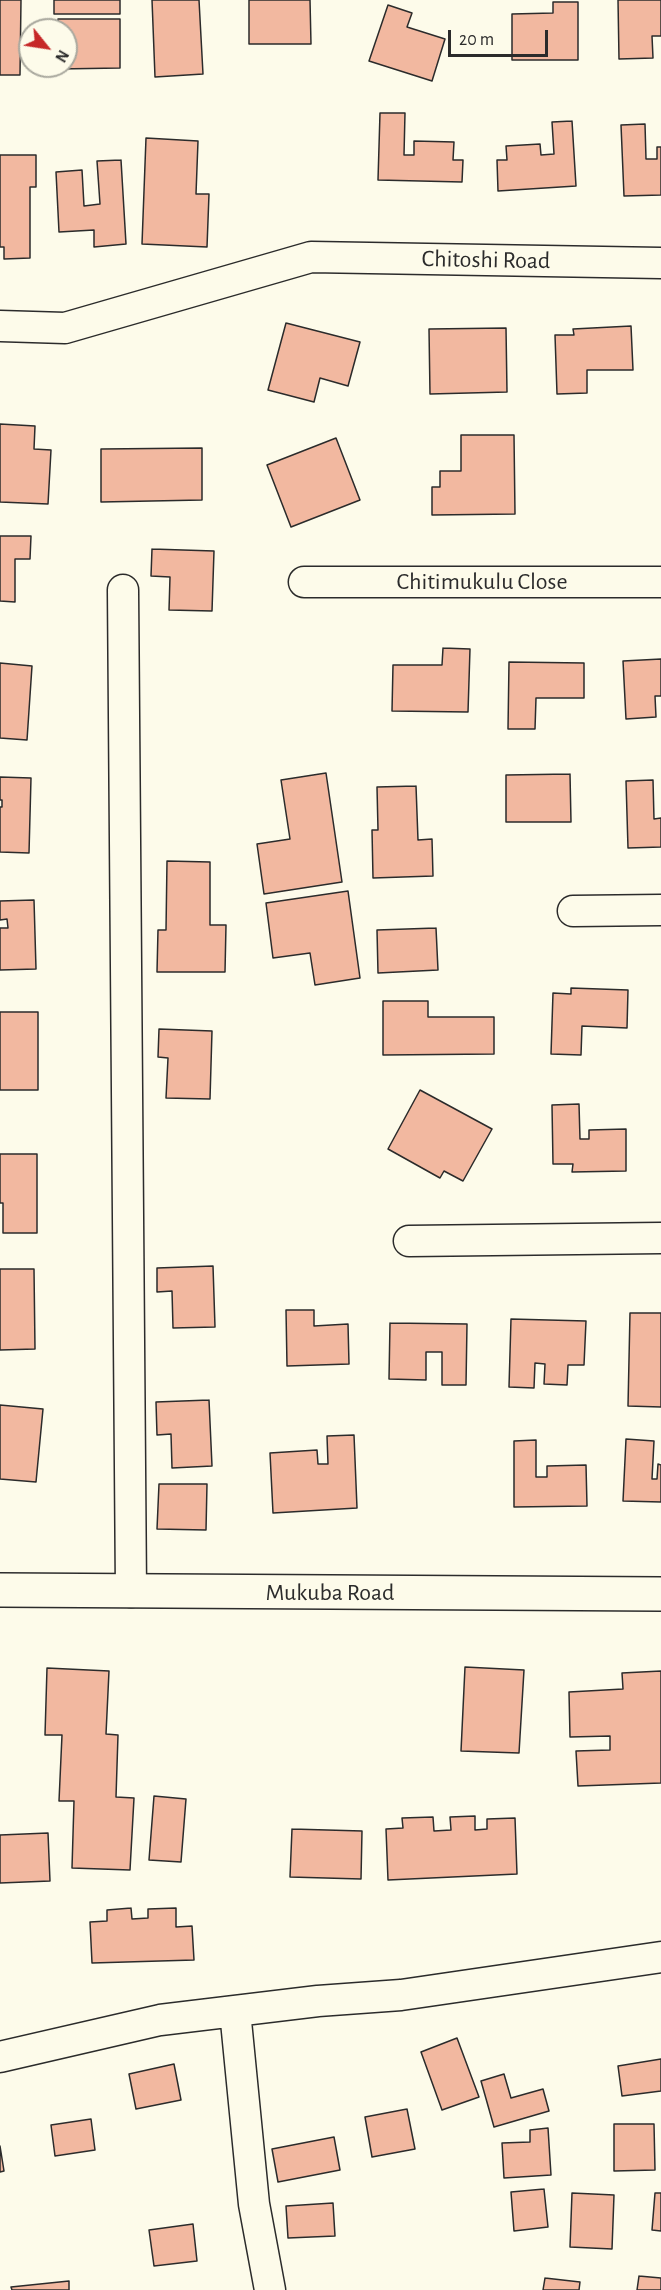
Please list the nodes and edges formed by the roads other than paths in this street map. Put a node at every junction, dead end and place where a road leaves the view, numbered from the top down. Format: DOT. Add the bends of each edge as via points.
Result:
graph roads {
  1 [pos="661,263"];
  2 [pos="0,326"];
  3 [pos="304,582"];
  4 [pos="661,582"];
  5 [pos="123,590"];
  6 [pos="661,910"];
  7 [pos="573,911"];
  8 [pos="661,1238"];
  9 [pos="409,1241"];
  10 [pos="0,1590"];
  11 [pos="131,1592"];
  12 [pos="661,1594"];
  13 [pos="661,1958"];
  14 [pos="236,2011"];
  15 [pos="0,2057"];
  16 [pos="270,2290"];
  1 -- 2 [label="street, Chitoshi Road" via="311,257 65,328"];
  3 -- 4 [label="street, Chitimukulu Close"];
  5 -- 11 [label="street"];
  6 -- 7 [label="street"];
  8 -- 9 [label="street"];
  10 -- 11 [label="street, Mukuba Road"];
  11 -- 12 [label="street, Mukuba Road"];
  13 -- 14 [label="street" via="401,1995"];
  14 -- 15 [label="street" via="160,2020"];
  14 -- 16 [label="street" via="254,2204"];
}
